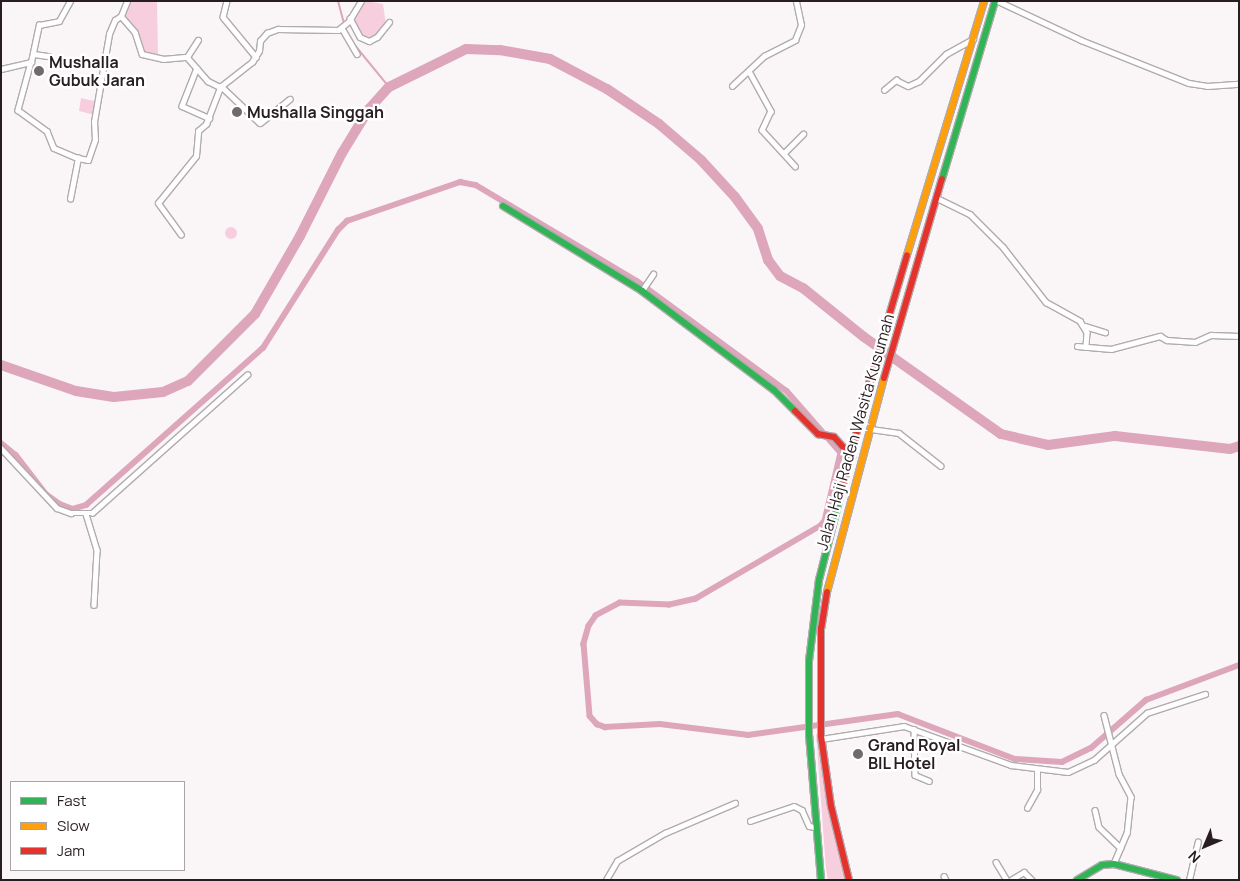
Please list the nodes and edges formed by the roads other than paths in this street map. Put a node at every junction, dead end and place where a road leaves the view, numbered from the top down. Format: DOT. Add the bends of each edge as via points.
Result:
graph roads {
  1 [pos="70,1"];
  2 [pos="126,1"];
  3 [pos="227,1"];
  4 [pos="361,1"];
  5 [pos="796,1"];
  6 [pos="984,1"];
  7 [pos="996,1"];
  8 [pos="121,16"];
  9 [pos="350,20"];
  10 [pos="389,22"];
  11 [pos="342,27"];
  12 [pos="974,39"];
  13 [pos="198,40"];
  14 [pos="34,54"];
  15 [pos="357,54"];
  16 [pos="49,56"];
  17 [pos="256,56"];
  18 [pos="969,56"];
  19 [pos="187,57"];
  20 [pos="978,58"];
  21 [pos="31,62"];
  22 [pos="197,68"];
  23 [pos="1,69"];
  24 [pos="749,70"];
  25 [pos="1239,84"];
  26 [pos="732,86"];
  27 [pos="221,87"];
  28 [pos="884,90"];
  29 [pos="290,99"];
  30 [pos="209,118"];
  31 [pos="803,134"];
  32 [pos="784,153"];
  33 [pos="78,158"];
  34 [pos="795,166"];
  35 [pos="937,198"];
  36 [pos="70,199"];
  37 [pos="503,206"];
  38 [pos="180,235"];
  39 [pos="653,274"];
  40 [pos="642,290"];
  41 [pos="1085,326"];
  42 [pos="1104,332"];
  43 [pos="1239,336"];
  44 [pos="1077,346"];
  45 [pos="1086,347"];
  46 [pos="247,375"];
  47 [pos="871,428"];
  48 [pos="1,448"];
  49 [pos="852,457"];
  50 [pos="941,466"];
  51 [pos="86,514"];
  52 [pos="819,580"];
  53 [pos="829,581"];
  54 [pos="94,605"];
  55 [pos="1206,694"];
  56 [pos="1104,714"];
  57 [pos="914,729"];
  58 [pos="821,738"];
  59 [pos="1112,742"];
  60 [pos="1037,771"];
  61 [pos="929,782"];
  62 [pos="735,803"];
  63 [pos="1027,808"];
  64 [pos="1095,810"];
  65 [pos="750,820"];
  66 [pos="815,827"];
  67 [pos="1198,842"];
  68 [pos="1121,848"];
  69 [pos="996,862"];
  70 [pos="1114,864"];
  71 [pos="1164,878"];
  72 [pos="606,880"];
  73 [pos="821,880"];
  74 [pos="849,880"];
  75 [pos="1009,880"];
  76 [pos="1032,880"];
  77 [pos="1077,880"];
  78 [pos="1177,880"];
  79 [pos="1189,880"];
  1 -- 14 [label="street" via="59,20 39,25"];
  2 -- 8 [label="street"];
  3 -- 17 [label="street" via="222,17"];
  4 -- 9 [label="street"];
  5 -- 24 [label="street" via="802,25 799,36 791,44 764,56"];
  6 -- 12 [label="main road, Jalan Haji Raden Wasita Kusumah"];
  7 -- 20 [label="main road, Jalan Haji Raden Wasita Kusumah"];
  7 -- 25 [label="street" via="1081,40 1190,83 1207,86"];
  8 -- 19 [label="street" via="134,30 142,54 163,59"];
  8 -- 33 [label="street" via="115,20 109,34 94,122 95,140 88,160"];
  9 -- 10 [label="street" via="360,36 369,41 377,37"];
  9 -- 11 [label="street"];
  11 -- 15 [label="street"];
  11 -- 17 [label="street" via="327,32 271,30 261,39"];
  12 -- 18 [label="main road, Jalan Haji Raden Wasita Kusumah"];
  12 -- 28 [label="street" via="946,54 919,81 908,86 895,80"];
  13 -- 19 [label="street"];
  14 -- 16 [label="street"];
  14 -- 21 [label="street"];
  17 -- 27 [label="street"];
  18 -- 20 [label="main road"];
  18 -- 49 [label="main road, Jalan Haji Raden Wasita Kusumah" via="870,380"];
  19 -- 22 [label="street"];
  20 -- 35 [label="main road, Jalan Haji Raden Wasita Kusumah"];
  21 -- 23 [label="street"];
  21 -- 33 [label="street" via="18,110 47,131 54,148"];
  22 -- 27 [label="street" via="208,81"];
  22 -- 30 [label="street" via="182,106"];
  24 -- 26 [label="street"];
  24 -- 32 [label="street" via="770,111 762,130"];
  27 -- 29 [label="street" via="260,124"];
  27 -- 30 [label="street"];
  30 -- 38 [label="street" via="198,131 196,156 158,204"];
  31 -- 32 [label="street"];
  32 -- 34 [label="street"];
  33 -- 36 [label="street"];
  35 -- 41 [label="street" via="970,214 1003,247 1046,302"];
  35 -- 47 [label="main road, Jalan Haji Raden Wasita Kusumah"];
  37 -- 40 [label="main road"];
  39 -- 40 [label="street"];
  40 -- 49 [label="main road" via="774,390 823,434 838,440"];
  41 -- 42 [label="street"];
  41 -- 45 [label="street"];
  43 -- 45 [label="street" via="1212,335 1195,342 1167,340 1160,336 1111,349"];
  44 -- 45 [label="street"];
  46 -- 51 [label="street" via="97,510"];
  47 -- 50 [label="street" via="898,433"];
  47 -- 53 [label="main road, Jalan Haji Raden Wasita Kusumah"];
  48 -- 51 [label="street" via="51,503 70,513"];
  49 -- 52 [label="main road, Jalan Haji Raden Wasita Kusumah"];
  51 -- 54 [label="street" via="98,550"];
  52 -- 53 [label="main road"];
  52 -- 66 [label="main road, Jalan Haji Raden Wasita Kusumah" via="809,661 809,735"];
  53 -- 58 [label="main road, Jalan Haji Raden Wasita Kusumah" via="822,628"];
  55 -- 59 [label="street" via="1147,713"];
  56 -- 59 [label="street"];
  57 -- 58 [label="street" via="895,727"];
  57 -- 60 [label="street" via="1011,766"];
  57 -- 61 [label="street" via="915,775"];
  58 -- 74 [label="main road, Jalan Haji Raden Wasita Kusumah" via="831,806"];
  59 -- 60 [label="street" via="1082,768 1068,772"];
  59 -- 68 [label="street" via="1119,774 1131,797 1127,833"];
  60 -- 63 [label="street" via="1037,790"];
  62 -- 72 [label="street" via="665,833 617,861"];
  64 -- 68 [label="street" via="1099,828"];
  65 -- 66 [label="street" via="794,806 802,810 809,826"];
  66 -- 73 [label="main road, Jalan Haji Raden Wasita Kusumah"];
  67 -- 79 [label="street"];
  68 -- 70 [label="street"];
  69 -- 75 [label="street"];
  70 -- 71 [label="main road"];
  70 -- 77 [label="main road" via="1102,865"];
  71 -- 78 [label="main road"];
  75 -- 76 [label="street" via="1024,872"];
}
